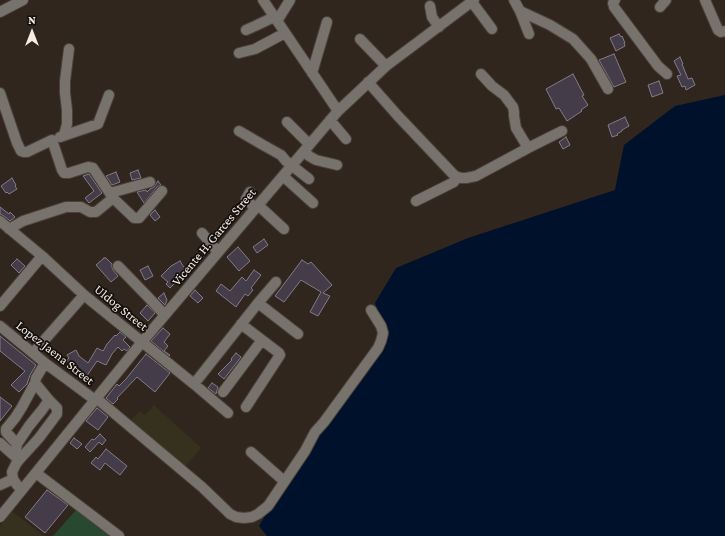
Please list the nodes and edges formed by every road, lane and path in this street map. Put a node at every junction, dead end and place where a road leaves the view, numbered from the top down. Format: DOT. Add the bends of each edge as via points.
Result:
graph roads {
  1 [pos="23,0"];
  2 [pos="262,0"];
  3 [pos="290,0"];
  4 [pos="514,0"];
  5 [pos="615,0"];
  6 [pos="705,0"];
  7 [pos="473,1"];
  8 [pos="430,6"];
  9 [pos="520,11"];
  10 [pos="0,12"];
  11 [pos="275,19"];
  12 [pos="327,22"];
  13 [pos="439,27"];
  14 [pos="492,29"];
  15 [pos="246,30"];
  16 [pos="725,31"];
  17 [pos="285,33"];
  18 [pos="529,34"];
  19 [pos="360,39"];
  20 [pos="69,49"];
  21 [pos="239,52"];
  22 [pos="386,66"];
  23 [pos="312,73"];
  24 [pos="481,74"];
  25 [pos="667,74"];
  26 [pos="368,82"];
  27 [pos="608,89"];
  28 [pos="0,93"];
  29 [pos="109,95"];
  30 [pos="338,111"];
  31 [pos="330,120"];
  32 [pos="287,122"];
  33 [pos="239,131"];
  34 [pos="562,131"];
  35 [pos="64,135"];
  36 [pos="346,139"];
  37 [pos="52,140"];
  38 [pos="306,148"];
  39 [pos="528,148"];
  40 [pos="292,165"];
  41 [pos="337,165"];
  42 [pos="283,176"];
  43 [pos="457,177"];
  44 [pos="309,179"];
  45 [pos="150,182"];
  46 [pos="162,191"];
  47 [pos="250,192"];
  48 [pos="112,195"];
  49 [pos="416,201"];
  50 [pos="312,203"];
  51 [pos="257,206"];
  52 [pos="0,221"];
  53 [pos="9,229"];
  54 [pos="284,229"];
  55 [pos="202,233"];
  56 [pos="218,252"];
  57 [pos="42,256"];
  58 [pos="118,266"];
  59 [pos="276,282"];
  60 [pos="84,295"];
  61 [pos="258,303"];
  62 [pos="0,306"];
  63 [pos="371,310"];
  64 [pos="165,315"];
  65 [pos="241,324"];
  66 [pos="0,326"];
  67 [pos="298,334"];
  68 [pos="262,340"];
  69 [pos="142,342"];
  70 [pos="32,353"];
  71 [pos="45,363"];
  72 [pos="35,383"];
  73 [pos="194,384"];
  74 [pos="223,392"];
  75 [pos="96,399"];
  76 [pos="49,400"];
  77 [pos="246,407"];
  78 [pos="228,413"];
  79 [pos="0,443"];
  80 [pos="17,444"];
  81 [pos="251,452"];
  82 [pos="17,458"];
  83 [pos="36,473"];
  84 [pos="13,479"];
  85 [pos="284,481"];
  86 [pos="0,485"];
  87 [pos="22,490"];
  88 [pos="0,517"];
  89 [pos="115,535"];
  1 -- 10 [label="street"];
  2 -- 11 [label="street"];
  3 -- 11 [label="street"];
  4 -- 9 [label="street"];
  5 -- 25 [label="street" via="614,7 658,66"];
  6 -- 16 [label="street" via="718,30"];
  7 -- 13 [label="street, Vicente H. Garces Street"];
  7 -- 14 [label="street"];
  8 -- 13 [label="street" via="432,17"];
  9 -- 18 [label="street"];
  9 -- 27 [label="street" via="550,24 573,39 591,59"];
  11 -- 15 [label="street"];
  11 -- 17 [label="street"];
  12 -- 23 [label="street"];
  13 -- 22 [label="street, Vicente H. Garces Street"];
  17 -- 21 [label="street" via="255,49"];
  17 -- 23 [label="street"];
  19 -- 22 [label="street"];
  20 -- 35 [label="street" via="65,81 67,124"];
  22 -- 26 [label="street, Vicente H. Garces Street"];
  23 -- 30 [label="street"];
  24 -- 39 [label="street" via="513,106 516,128"];
  26 -- 30 [label="street, Vicente H. Garces Street"];
  26 -- 43 [label="street"];
  28 -- 37 [label="street" via="21,151 26,152"];
  29 -- 35 [label="street" via="98,124"];
  30 -- 31 [label="street, Vicente H. Garces Street"];
  31 -- 36 [label="street"];
  31 -- 38 [label="street, Vicente H. Garces Street"];
  32 -- 38 [label="street"];
  33 -- 40 [label="street" via="281,155"];
  34 -- 39 [label="street"];
  35 -- 37 [label="street"];
  37 -- 48 [label="street" via="64,173 91,167"];
  38 -- 40 [label="street, Vicente H. Garces Street"];
  38 -- 41 [label="street" via="316,160"];
  39 -- 43 [label="street" via="476,176"];
  40 -- 42 [label="street, Vicente H. Garces Street"];
  40 -- 44 [label="street"];
  42 -- 50 [label="street"];
  42 -- 51 [label="street, Vicente H. Garces Street"];
  43 -- 49 [label="street" via="454,182"];
  45 -- 48 [label="street"];
  46 -- 48 [label="street" via="139,218 132,217"];
  47 -- 51 [label="street" via="246,199"];
  48 -- 53 [label="street" via="96,212 81,207 66,207 23,221"];
  51 -- 54 [label="street"];
  51 -- 56 [label="street, Vicente H. Garces Street"];
  52 -- 53 [label="street, Uldog Street"];
  53 -- 57 [label="street, Uldog Street"];
  55 -- 56 [label="street"];
  56 -- 64 [label="street, Vicente H. Garces Street"];
  57 -- 60 [label="street, Uldog Street"];
  57 -- 62 [label="street"];
  58 -- 64 [label="street"];
  59 -- 61 [label="street"];
  60 -- 69 [label="street, Uldog Street"];
  60 -- 70 [label="street"];
  61 -- 65 [label="street"];
  61 -- 67 [label="street"];
  63 -- 85 [label="street, Lopez Jaena Street" via="382,326 383,333 378,348 315,432"];
  64 -- 69 [label="street, Vicente H. Garces Street"];
  65 -- 68 [label="street"];
  65 -- 73 [label="street"];
  66 -- 70 [label="street, Lopez Jaena Street"];
  68 -- 74 [label="street"];
  68 -- 77 [label="street" via="280,355"];
  69 -- 73 [label="street, Uldog Street"];
  69 -- 75 [label="street, Vicente H. Garces Street"];
  70 -- 71 [label="street, Lopez Jaena Street"];
  71 -- 72 [label="street"];
  71 -- 75 [label="street, Lopez Jaena Street"];
  72 -- 76 [label="street"];
  72 -- 80 [label="street" via="6,429"];
  73 -- 78 [label="street, Uldog Street"];
  75 -- 83 [label="street, Vicente H. Garces Street"];
  75 -- 85 [label="street, Lopez Jaena Street" via="236,517 252,517 258,514 268,506"];
  76 -- 80 [label="street"];
  76 -- 82 [label="street" via="57,408 57,414 39,438"];
  79 -- 82 [label="street"];
  80 -- 82 [label="street"];
  81 -- 85 [label="street"];
  82 -- 84 [label="street" via="12,472"];
  83 -- 87 [label="street, Vicente H. Garces Street"];
  83 -- 89 [label="street"];
  84 -- 86 [label="street"];
  84 -- 87 [label="street"];
  87 -- 88 [label="street, Vicente H. Garces Street"];
}
